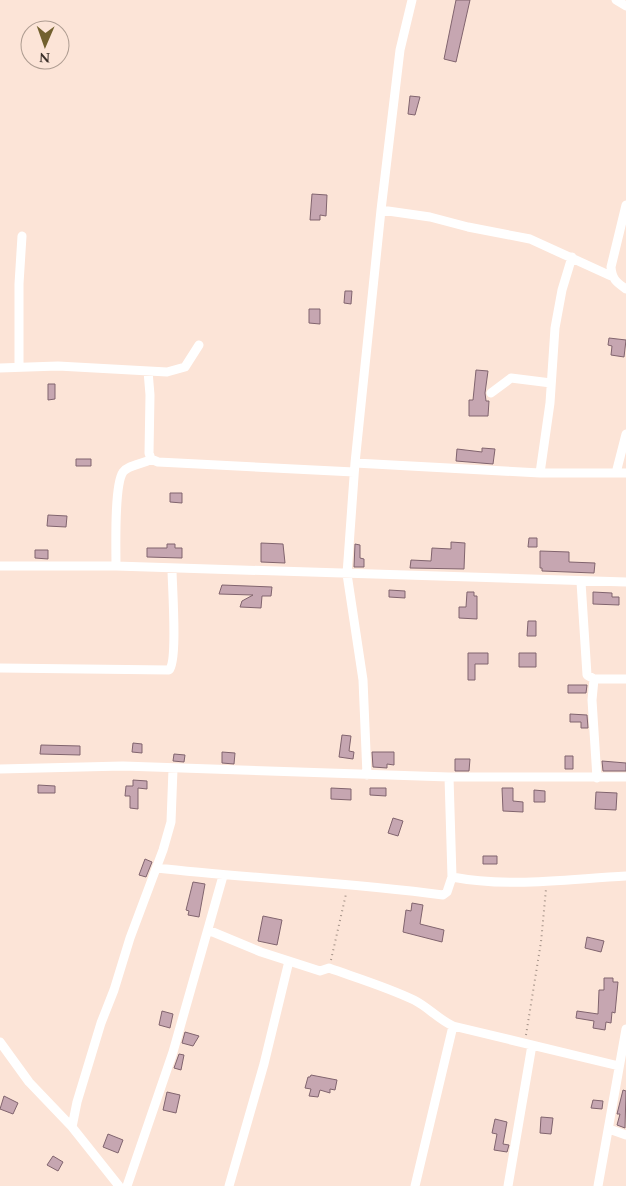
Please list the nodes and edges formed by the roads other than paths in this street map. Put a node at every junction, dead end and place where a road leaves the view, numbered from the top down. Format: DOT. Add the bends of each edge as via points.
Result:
graph roads {
  1 [pos="412,0"];
  2 [pos="616,0"];
  3 [pos="626,6"];
  4 [pos="626,205"];
  5 [pos="381,210"];
  6 [pos="22,236"];
  7 [pos="572,256"];
  8 [pos="612,276"];
  9 [pos="626,289"];
  10 [pos="199,345"];
  11 [pos="19,367"];
  12 [pos="0,368"];
  13 [pos="148,371"];
  14 [pos="551,383"];
  15 [pos="491,393"];
  16 [pos="626,434"];
  17 [pos="151,459"];
  18 [pos="355,462"];
  19 [pos="354,472"];
  20 [pos="540,473"];
  21 [pos="616,473"];
  22 [pos="626,473"];
  23 [pos="0,566"];
  24 [pos="116,566"];
  25 [pos="172,569"];
  26 [pos="347,574"];
  27 [pos="582,582"];
  28 [pos="626,582"];
  29 [pos="0,668"];
  30 [pos="594,679"];
  31 [pos="626,679"];
  32 [pos="0,769"];
  33 [pos="173,769"];
  34 [pos="367,775"];
  35 [pos="449,777"];
  36 [pos="626,777"];
  37 [pos="596,778"];
  38 [pos="157,868"];
  39 [pos="224,876"];
  40 [pos="626,876"];
  41 [pos="452,878"];
  42 [pos="208,930"];
  43 [pos="289,961"];
  44 [pos="453,1026"];
  45 [pos="626,1029"];
  46 [pos="0,1042"];
  47 [pos="528,1044"];
  48 [pos="619,1066"];
  49 [pos="72,1127"];
  50 [pos="609,1129"];
  51 [pos="626,1135"];
  52 [pos="120,1186"];
  53 [pos="127,1186"];
  54 [pos="229,1186"];
  55 [pos="415,1186"];
  56 [pos="508,1186"];
  57 [pos="598,1186"];
  1 -- 5 [label="street" via="400,50"];
  2 -- 3 [label="street"];
  4 -- 8 [label="street" via="614,251"];
  5 -- 7 [label="street" via="530,239"];
  5 -- 18 [label="street"];
  6 -- 11 [label="street"];
  7 -- 8 [label="street"];
  7 -- 14 [label="street" via="555,328"];
  8 -- 9 [label="street"];
  10 -- 13 [label="street" via="185,367 166,372"];
  11 -- 12 [label="street"];
  11 -- 13 [label="street"];
  13 -- 17 [label="street"];
  14 -- 15 [label="street" via="511,378"];
  14 -- 20 [label="street"];
  16 -- 21 [label="street"];
  17 -- 19 [label="street" via="158,462"];
  17 -- 24 [label="street" via="128,468 121,478"];
  18 -- 19 [label="street"];
  18 -- 20 [label="street"];
  19 -- 26 [label="street"];
  20 -- 21 [label="street"];
  21 -- 22 [label="street"];
  23 -- 24 [label="street"];
  24 -- 25 [label="street"];
  25 -- 26 [label="street"];
  25 -- 29 [label="street" via="174,657 169,670"];
  26 -- 27 [label="street"];
  26 -- 34 [label="street" via="363,680"];
  27 -- 28 [label="street"];
  27 -- 30 [label="street" via="586,670 587,675"];
  30 -- 31 [label="street"];
  30 -- 37 [label="street"];
  32 -- 33 [label="street" via="123,766"];
  33 -- 34 [label="street"];
  33 -- 38 [label="street" via="171,822"];
  34 -- 35 [label="street"];
  35 -- 37 [label="street"];
  35 -- 41 [label="street"];
  36 -- 37 [label="street"];
  38 -- 39 [label="street"];
  38 -- 49 [label="street" via="100,1023"];
  39 -- 41 [label="street" via="442,895 447,892"];
  39 -- 42 [label="street"];
  40 -- 41 [label="street" via="520,883"];
  42 -- 43 [label="street"];
  42 -- 53 [label="street" via="173,1052"];
  43 -- 44 [label="street" via="320,971 329,968 415,1001 439,1020"];
  43 -- 54 [label="street"];
  44 -- 47 [label="street"];
  44 -- 55 [label="street"];
  45 -- 48 [label="street"];
  46 -- 49 [label="street" via="29,1082"];
  47 -- 48 [label="street"];
  47 -- 56 [label="street"];
  48 -- 50 [label="street"];
  49 -- 52 [label="street"];
  50 -- 51 [label="street"];
  50 -- 57 [label="street"];
}
